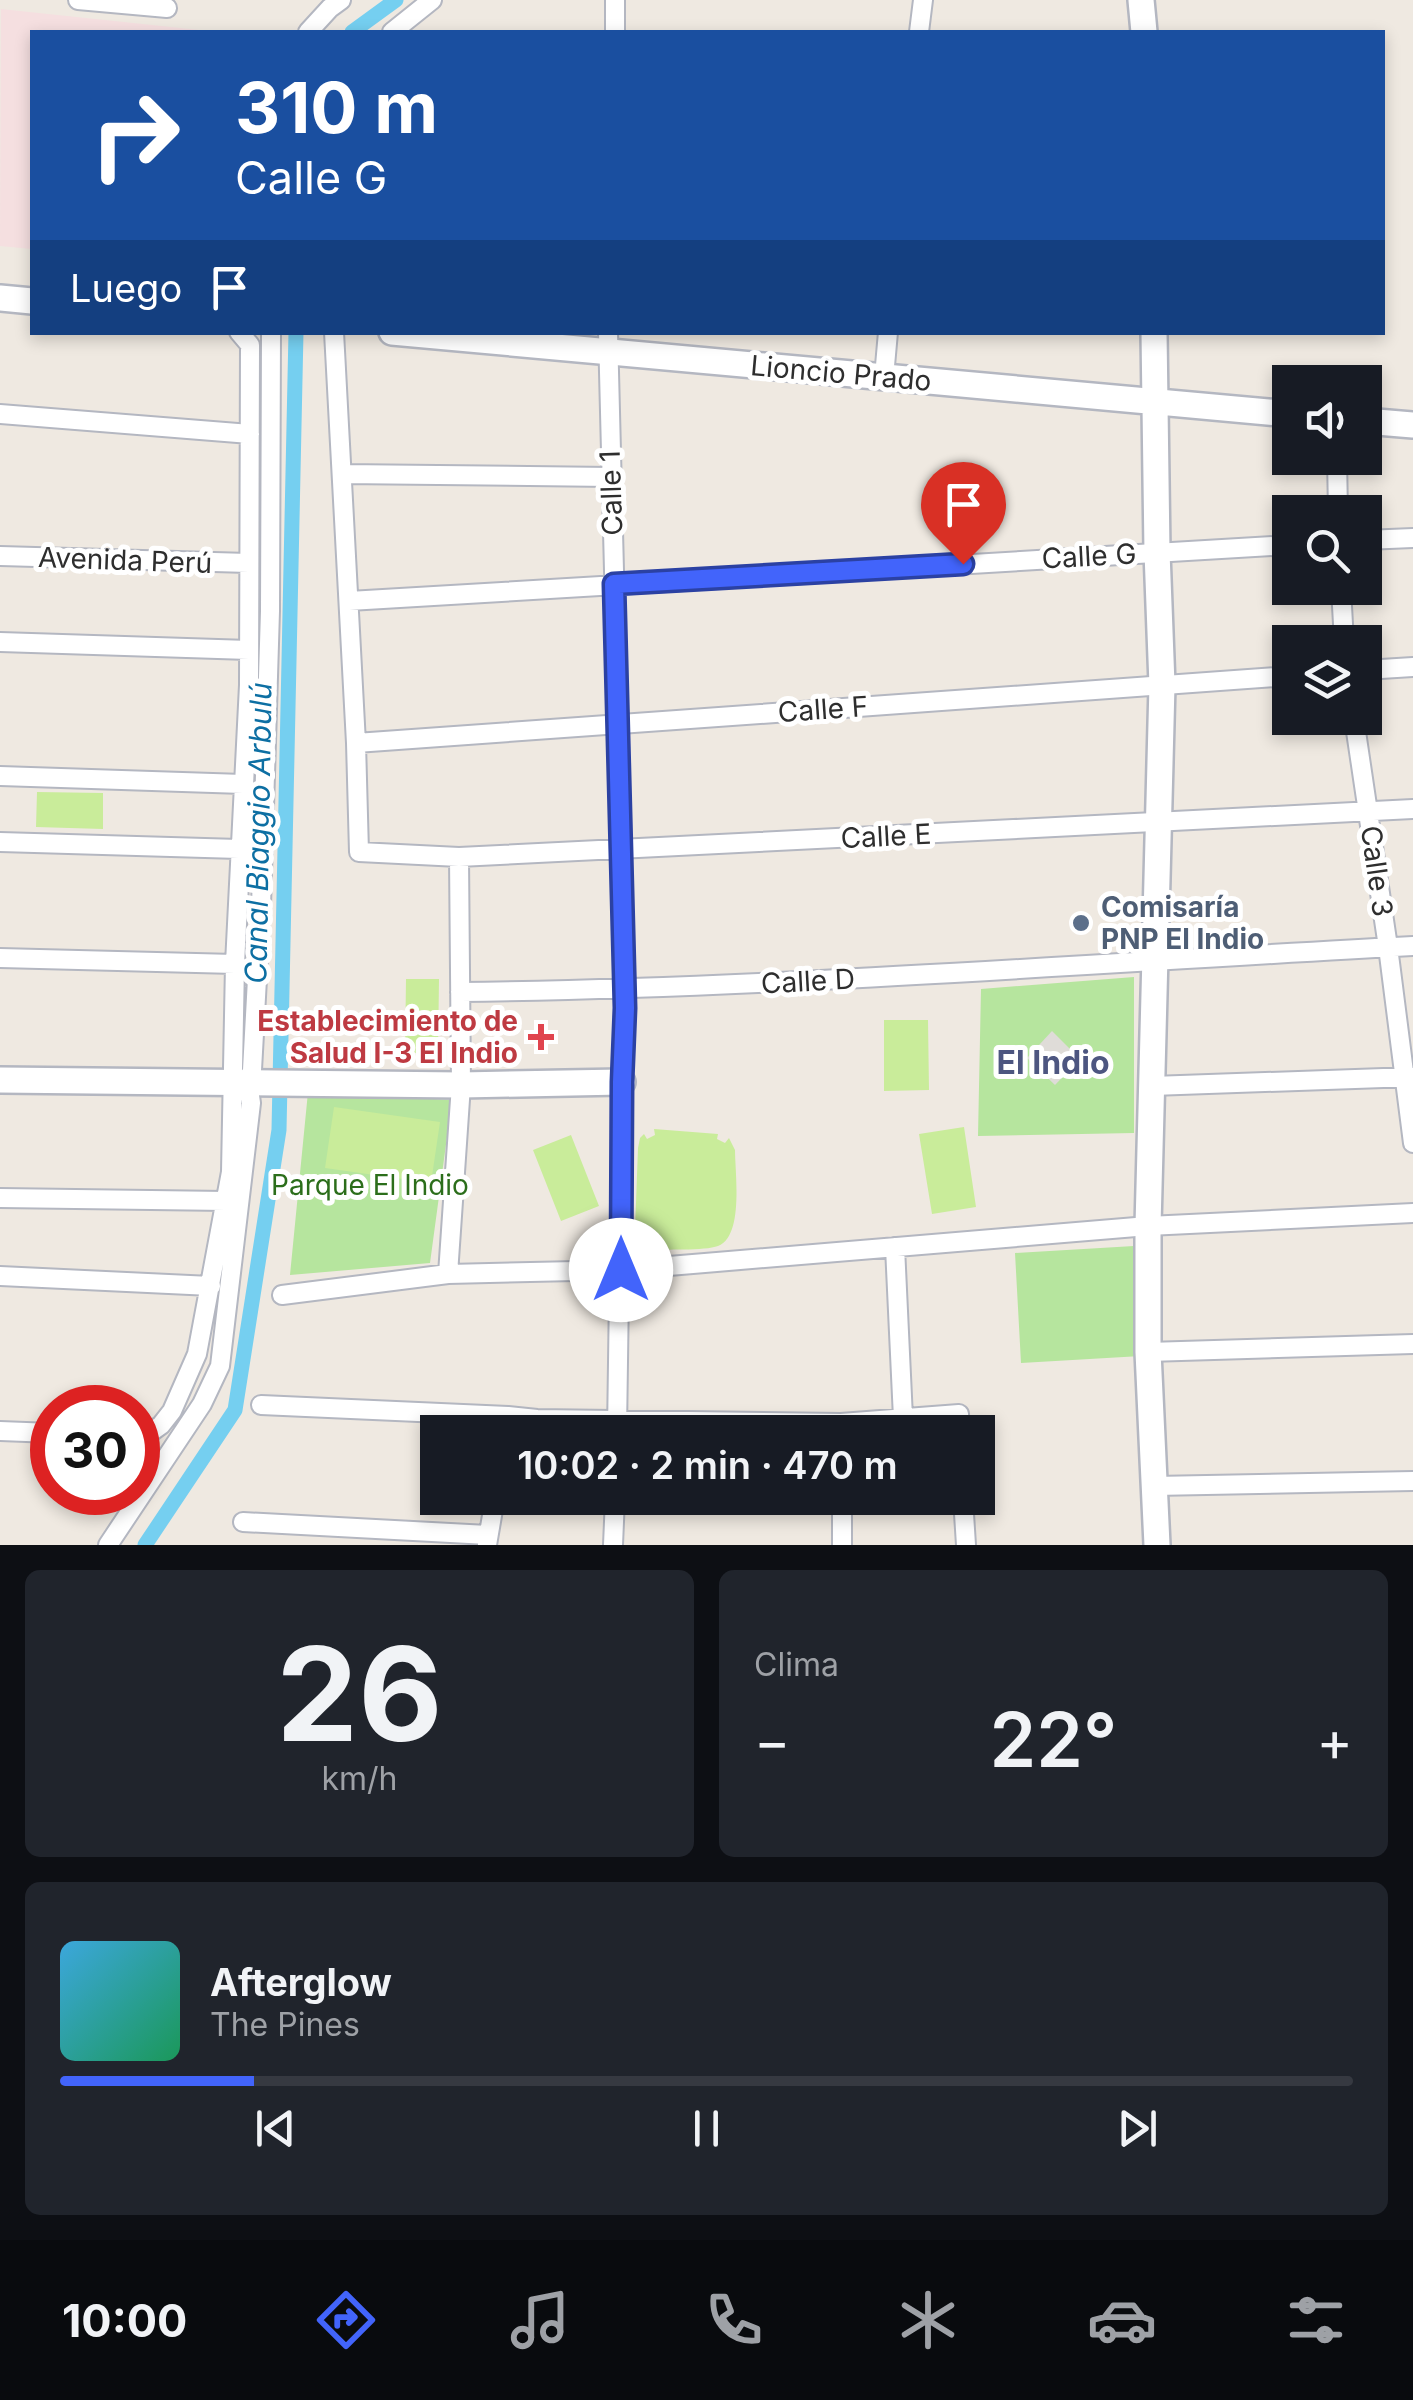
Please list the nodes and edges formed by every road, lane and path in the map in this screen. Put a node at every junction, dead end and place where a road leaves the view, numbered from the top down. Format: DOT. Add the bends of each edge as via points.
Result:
graph roads {
  1 [pos="78,0"];
  2 [pos="341,0"];
  3 [pos="432,0"];
  4 [pos="616,0"];
  5 [pos="922,0"];
  6 [pos="1141,0"];
  7 [pos="167,8"];
  8 [pos="310,30"];
  9 [pos="394,30"];
  10 [pos="615,30"];
  11 [pos="919,30"];
  12 [pos="1144,30"];
  13 [pos="0,298"];
  14 [pos="30,301"];
  15 [pos="242,335"];
  16 [pos="271,335"];
  17 [pos="334,335"];
  18 [pos="457,335"];
  19 [pos="888,335"];
  20 [pos="1154,335"];
  21 [pos="608,342"];
  22 [pos="884,377"];
  23 [pos="1156,402"];
  24 [pos="1272,412"];
  25 [pos="0,414"];
  26 [pos="1382,422"];
  27 [pos="1413,425"];
  28 [pos="250,434"];
  29 [pos="342,474"];
  30 [pos="611,477"];
  31 [pos="1413,538"];
  32 [pos="1382,539"];
  33 [pos="1272,546"];
  34 [pos="1157,552"];
  35 [pos="0,556"];
  36 [pos="249,563"];
  37 [pos="614,584"];
  38 [pos="349,601"];
  39 [pos="0,642"];
  40 [pos="249,650"];
  41 [pos="1413,667"];
  42 [pos="1382,669"];
  43 [pos="1272,677"];
  44 [pos="1162,685"];
  45 [pos="618,724"];
  46 [pos="1357,735"];
  47 [pos="356,744"];
  48 [pos="0,776"];
  49 [pos="243,784"];
  50 [pos="1413,809"];
  51 [pos="1369,811"];
  52 [pos="1160,822"];
  53 [pos="0,842"];
  54 [pos="239,849"];
  55 [pos="621,850"];
  56 [pos="459,857"];
  57 [pos="1413,946"];
  58 [pos="1388,947"];
  59 [pos="0,958"];
  60 [pos="1156,963"];
  61 [pos="234,964"];
  62 [pos="625,990"];
  63 [pos="460,992"];
  64 [pos="1409,1077"];
  65 [pos="0,1080"];
  66 [pos="622,1082"];
  67 [pos="247,1083"];
  68 [pos="462,1086"];
  69 [pos="1152,1086"];
  70 [pos="1413,1144"];
  71 [pos="0,1198"];
  72 [pos="226,1201"];
  73 [pos="1413,1213"];
  74 [pos="1148,1226"];
  75 [pos="894,1247"];
  76 [pos="621,1270"];
  77 [pos="448,1274"];
  78 [pos="0,1276"];
  79 [pos="211,1286"];
  80 [pos="282,1295"];
  81 [pos="1413,1344"];
  82 [pos="1148,1352"];
  83 [pos="260,1405"];
  84 [pos="617,1415"];
  85 [pos="904,1415"];
  86 [pos="420,1417"];
  87 [pos="160,1426"];
  88 [pos="0,1431"];
  89 [pos="30,1433"];
  90 [pos="1413,1481"];
  91 [pos="1154,1486"];
  92 [pos="492,1515"];
  93 [pos="614,1515"];
  94 [pos="842,1515"];
  95 [pos="964,1515"];
  96 [pos="243,1522"];
  97 [pos="488,1540"];
  98 [pos="108,1545"];
  99 [pos="613,1545"];
  100 [pos="842,1545"];
  101 [pos="966,1545"];
  102 [pos="1157,1545"];
  1 -- 7 [label="street"];
  2 -- 8 [label="street"];
  3 -- 9 [label="street"];
  4 -- 10 [label="street"];
  5 -- 11 [label="street"];
  6 -- 12 [label="street"];
  13 -- 14 [label="street"];
  15 -- 28 [label="street" via="250,344"];
  16 -- 67 [label="street" via="261,906"];
  17 -- 29 [label="street"];
  18 -- 21 [label="street, Lioncio Prado"];
  19 -- 22 [label="street"];
  20 -- 23 [label="street"];
  21 -- 22 [label="street, Lioncio Prado"];
  21 -- 30 [label="street, Calle 1"];
  22 -- 23 [label="street, Lioncio Prado"];
  23 -- 24 [label="street, Lioncio Prado"];
  23 -- 34 [label="street"];
  25 -- 28 [label="street"];
  26 -- 27 [label="street"];
  28 -- 36 [label="street"];
  29 -- 30 [label="street"];
  29 -- 38 [label="street"];
  30 -- 37 [label="street, Calle 1"];
  31 -- 32 [label="street"];
  33 -- 34 [label="street, Calle G"];
  34 -- 37 [label="street, Calle G"];
  34 -- 44 [label="street"];
  35 -- 36 [label="street, Avenida Perú"];
  36 -- 40 [label="street"];
  37 -- 38 [label="street, Calle G"];
  37 -- 45 [label="street, Calle 1"];
  38 -- 47 [label="street"];
  39 -- 40 [label="street"];
  40 -- 49 [label="street"];
  41 -- 42 [label="street"];
  43 -- 44 [label="street, Calle F"];
  44 -- 45 [label="street, Calle F"];
  44 -- 52 [label="street"];
  45 -- 47 [label="street, Calle F"];
  45 -- 55 [label="street, Calle 1"];
  46 -- 51 [label="street, Calle 3"];
  47 -- 56 [label="street, Calle E" via="359,852"];
  48 -- 49 [label="street"];
  49 -- 54 [label="street"];
  50 -- 51 [label="street, Calle E"];
  51 -- 52 [label="street, Calle E"];
  51 -- 58 [label="street, Calle 3"];
  52 -- 55 [label="street, Calle E"];
  52 -- 60 [label="street"];
  53 -- 54 [label="street"];
  54 -- 61 [label="street"];
  55 -- 56 [label="street, Calle E"];
  55 -- 62 [label="street, Calle 1"];
  56 -- 63 [label="street"];
  57 -- 58 [label="street, Calle D"];
  58 -- 60 [label="street, Calle D"];
  58 -- 64 [label="street, Calle 3"];
  59 -- 61 [label="street"];
  60 -- 62 [label="street, Calle D"];
  60 -- 69 [label="street"];
  61 -- 67 [label="street"];
  62 -- 63 [label="street, Calle D"];
  62 -- 66 [label="street, Calle 1"];
  63 -- 68 [label="street"];
  64 -- 69 [label="street"];
  64 -- 70 [label="street, Calle 3"];
  65 -- 67 [label="street"];
  66 -- 68 [label="street"];
  66 -- 76 [label="street, Calle 1"];
  67 -- 68 [label="street"];
  67 -- 72 [label="street"];
  67 -- 98 [label="street" via="220,1366"];
  68 -- 77 [label="street"];
  69 -- 74 [label="street"];
  71 -- 72 [label="street"];
  72 -- 79 [label="street"];
  73 -- 74 [label="street"];
  74 -- 75 [label="street"];
  74 -- 82 [label="street"];
  75 -- 76 [label="street"];
  75 -- 85 [label="street"];
  76 -- 77 [label="street"];
  76 -- 84 [label="street, Calle 1"];
  77 -- 80 [label="street"];
  78 -- 79 [label="street"];
  79 -- 87 [label="street" via="197,1354"];
  81 -- 82 [label="street"];
  82 -- 91 [label="street"];
  83 -- 86 [label="street"];
  88 -- 89 [label="street"];
  90 -- 91 [label="street"];
  91 -- 102 [label="street"];
  92 -- 97 [label="street"];
  93 -- 99 [label="street"];
  94 -- 100 [label="street"];
  95 -- 101 [label="street"];
  96 -- 97 [label="street"];
}
